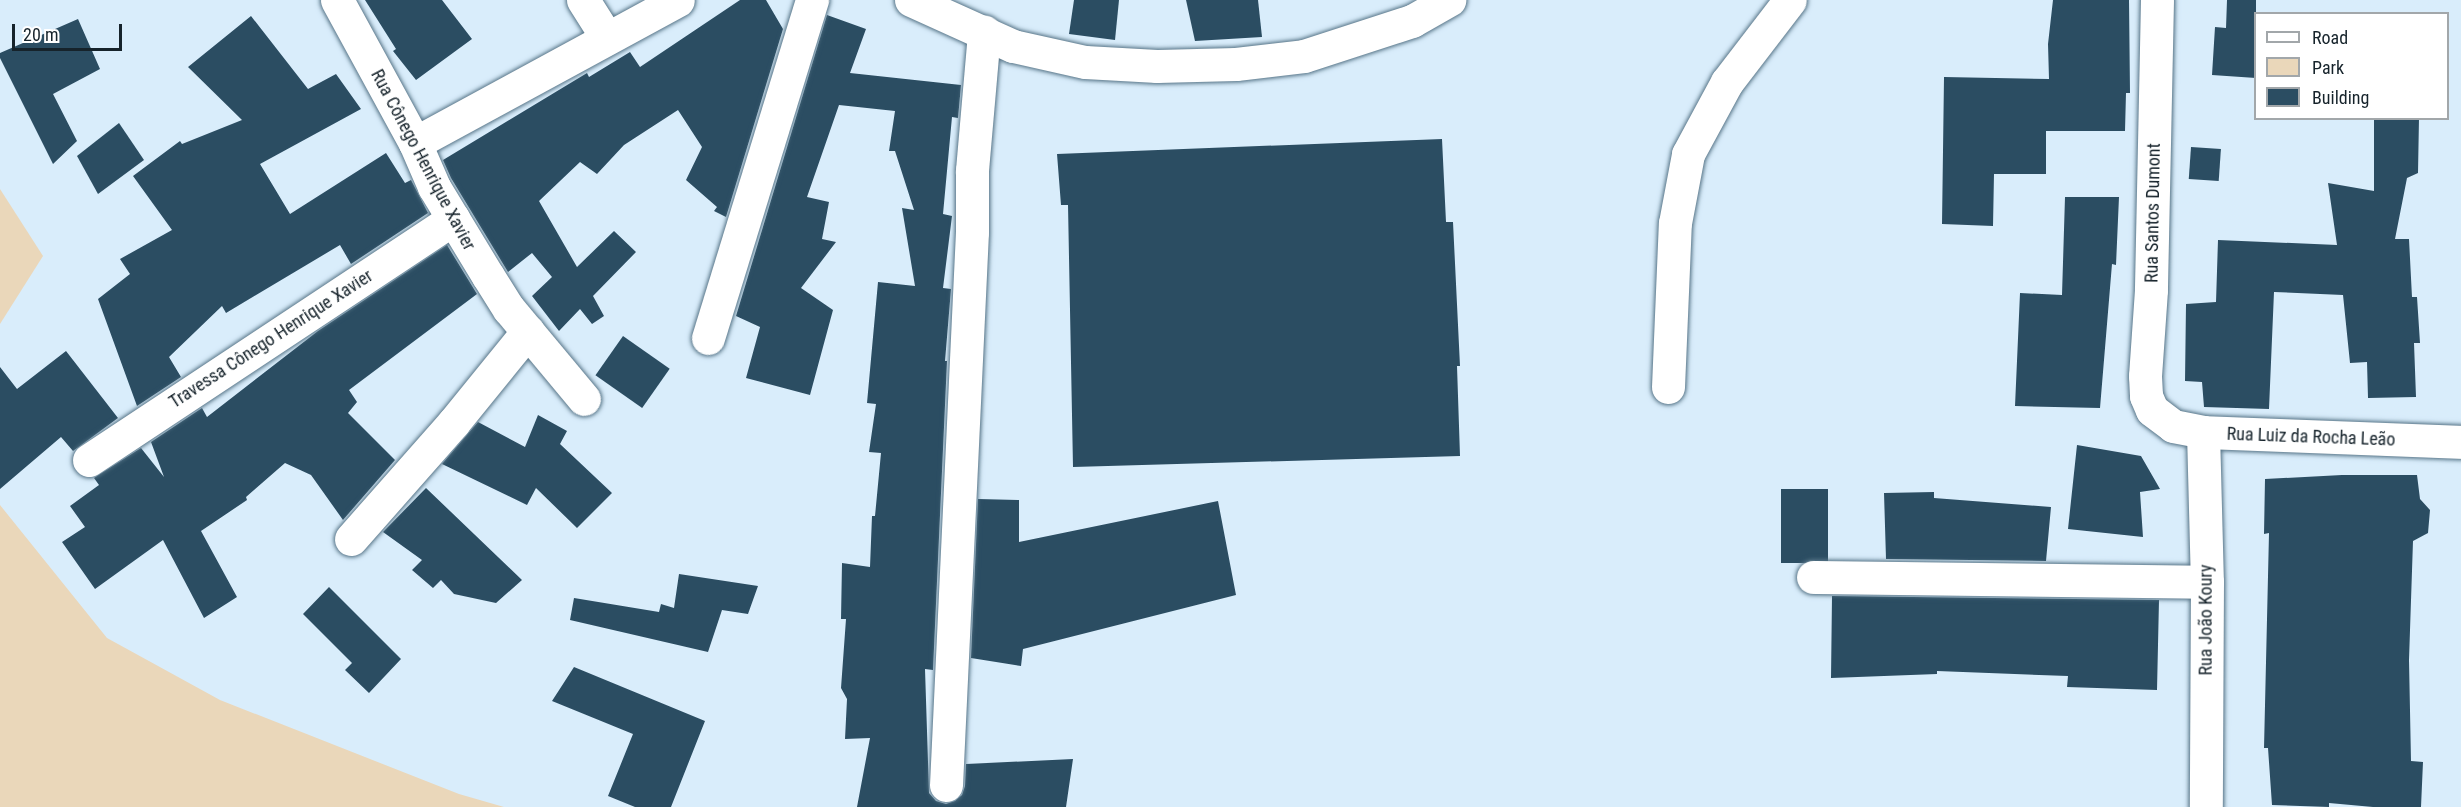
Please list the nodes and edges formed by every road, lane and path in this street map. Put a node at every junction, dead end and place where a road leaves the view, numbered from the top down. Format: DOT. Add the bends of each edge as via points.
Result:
graph roads {
  1 [pos="337,0"];
  2 [pos="583,0"];
  3 [pos="678,0"];
  4 [pos="812,0"];
  5 [pos="911,0"];
  6 [pos="1449,0"];
  7 [pos="1790,0"];
  8 [pos="2157,0"];
  9 [pos="984,32"];
  10 [pos="608,38"];
  11 [pos="415,143"];
  12 [pos="453,219"];
  13 [pos="528,331"];
  14 [pos="708,338"];
  15 [pos="1668,387"];
  16 [pos="584,399"];
  17 [pos="2163,421"];
  18 [pos="2203,432"];
  19 [pos="2461,442"];
  20 [pos="89,460"];
  21 [pos="351,540"];
  22 [pos="1814,577"];
  23 [pos="2206,582"];
  24 [pos="946,785"];
  25 [pos="2206,807"];
  1 -- 11 [label="street, Rua Cônego Henrique Xavier"];
  2 -- 10 [label="street"];
  3 -- 10 [label="street"];
  4 -- 14 [label="street"];
  5 -- 9 [label="street"];
  6 -- 9 [label="street" via="1412,21 1304,56 1236,64 1085,62 1013,46"];
  7 -- 15 [label="street" via="1727,82 1688,154 1675,223"];
  8 -- 17 [label="street, Rua Santos Dumont" via="2151,290 2145,376 2146,396"];
  9 -- 24 [label="street" via="972,170"];
  10 -- 11 [label="street"];
  11 -- 12 [label="street, Rua Cônego Henrique Xavier"];
  12 -- 13 [label="street, Rua Cônego Henrique Xavier" via="509,309"];
  12 -- 20 [label="street, Travessa Cônego Henrique Xavier"];
  13 -- 16 [label="street, Rua Cônego Henrique Xavier"];
  13 -- 21 [label="street"];
  17 -- 18 [label="street, Rua Luiz da Rocha Leão" via="2182,430"];
  18 -- 19 [label="street, Rua Luiz da Rocha Leão"];
  18 -- 23 [label="street, Rua João Koury"];
  22 -- 23 [label="street"];
  23 -- 25 [label="street, Rua João Koury"];
}
